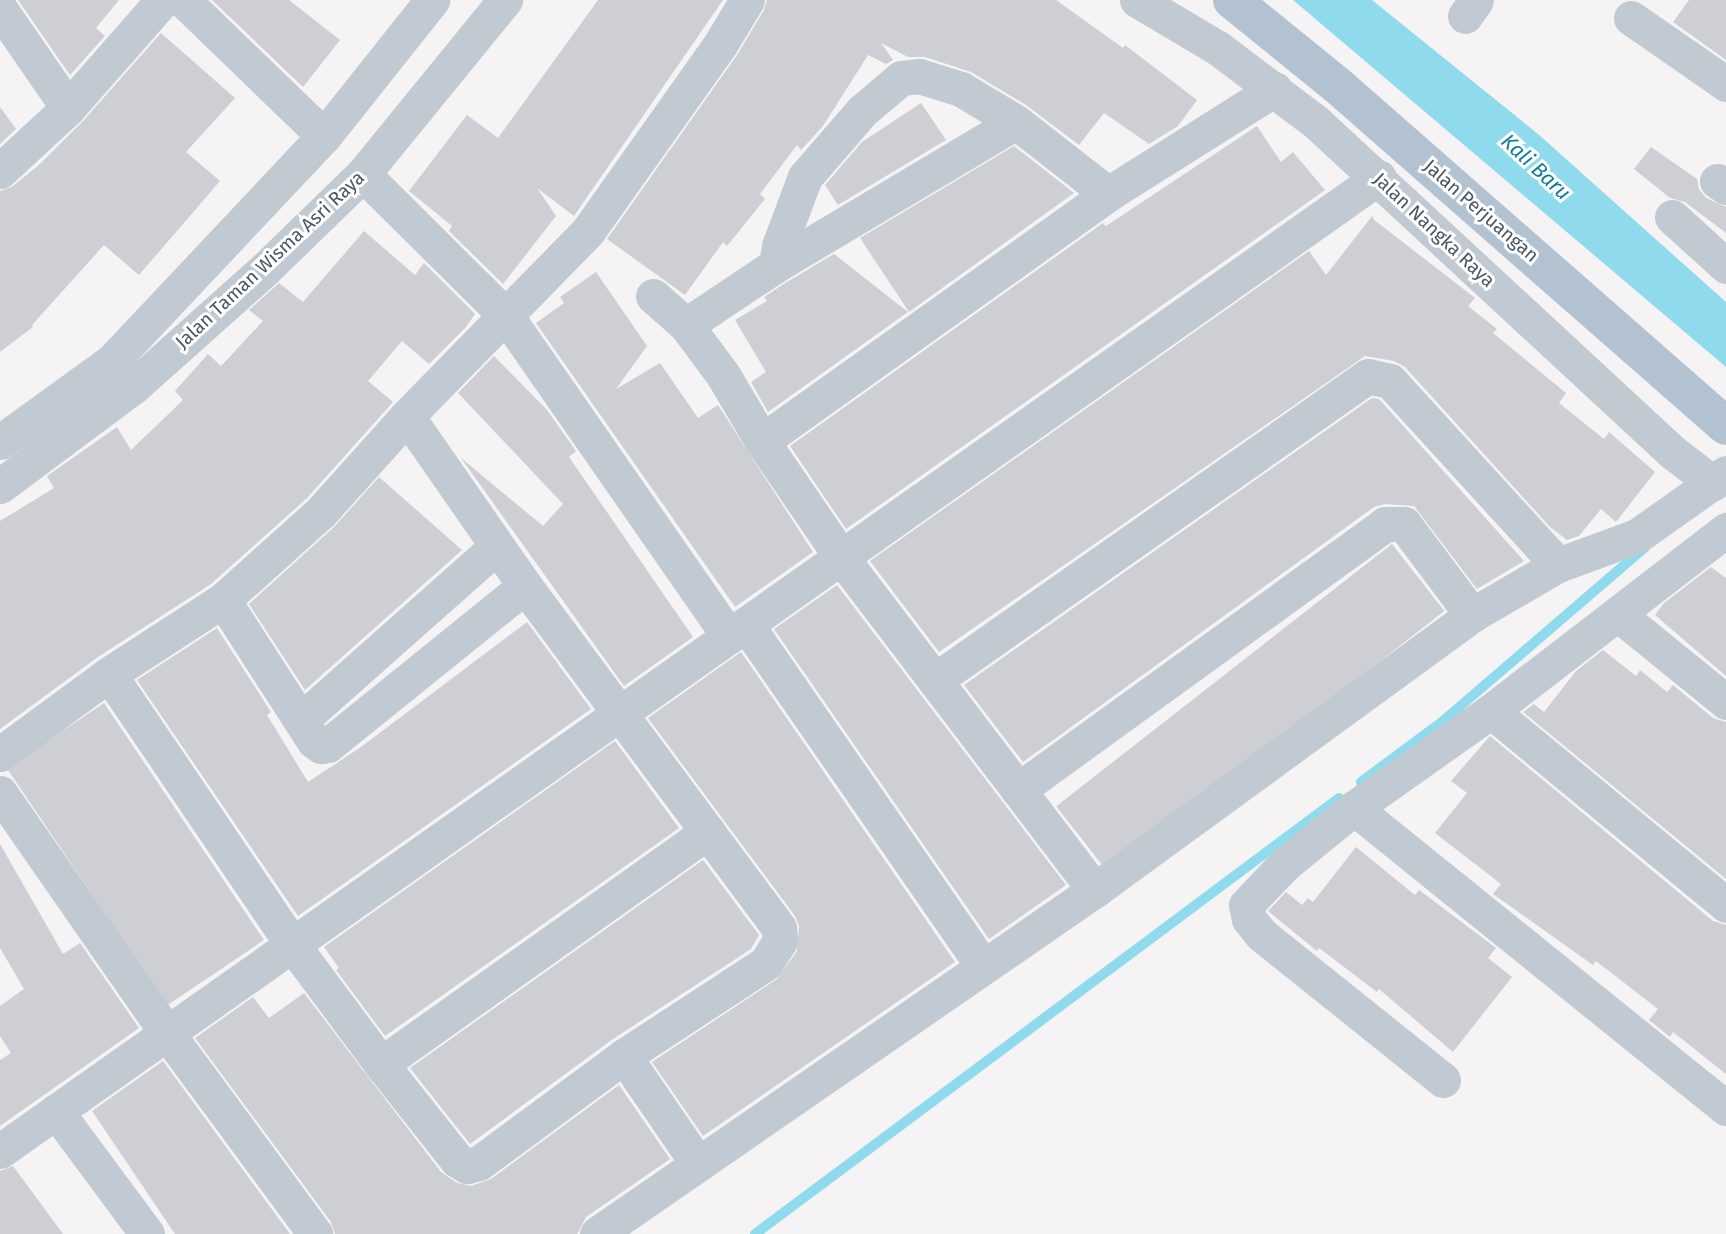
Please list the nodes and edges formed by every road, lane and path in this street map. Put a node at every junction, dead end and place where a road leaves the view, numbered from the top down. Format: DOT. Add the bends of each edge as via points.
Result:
graph roads {
  1 [pos="163,0"];
  2 [pos="183,0"];
  3 [pos="432,0"];
  4 [pos="505,0"];
  5 [pos="747,0"];
  6 [pos="1137,0"];
  7 [pos="1232,0"];
  8 [pos="0,9"];
  9 [pos="1631,18"];
  10 [pos="1726,84"];
  11 [pos="1275,89"];
  12 [pos="68,108"];
  13 [pos="1016,122"];
  14 [pos="324,136"];
  15 [pos="0,172"];
  16 [pos="363,174"];
  17 [pos="1379,177"];
  18 [pos="1108,194"];
  19 [pos="1672,217"];
  20 [pos="776,265"];
  21 [pos="1726,266"];
  22 [pos="653,296"];
  23 [pos="507,317"];
  24 [pos="685,325"];
  25 [pos="407,416"];
  26 [pos="1726,426"];
  27 [pos="762,441"];
  28 [pos="0,442"];
  29 [pos="1720,478"];
  30 [pos="0,486"];
  31 [pos="1726,530"];
  32 [pos="497,546"];
  33 [pos="841,557"];
  34 [pos="1558,565"];
  35 [pos="525,586"];
  36 [pos="223,600"];
  37 [pos="1472,615"];
  38 [pos="1619,615"];
  39 [pos="738,630"];
  40 [pos="109,674"];
  41 [pos="934,680"];
  42 [pos="1726,702"];
  43 [pos="1491,711"];
  44 [pos="620,713"];
  45 [pos="301,720"];
  46 [pos="0,754"];
  47 [pos="1018,790"];
  48 [pos="0,793"];
  49 [pos="1354,808"];
  50 [pos="708,832"];
  51 [pos="1096,890"];
  52 [pos="1726,905"];
  53 [pos="292,944"];
  54 [pos="982,965"];
  55 [pos="167,1032"];
  56 [pos="624,1056"];
  57 [pos="381,1064"];
  58 [pos="1443,1080"];
  59 [pos="1726,1108"];
  60 [pos="56,1111"];
  61 [pos="0,1151"];
  62 [pos="698,1164"];
  63 [pos="147,1234"];
  64 [pos="315,1234"];
  65 [pos="597,1234"];
  1 -- 12 [label="street"];
  2 -- 14 [label="street"];
  3 -- 14 [label="street, Jalan Taman Wisma Asri Raya"];
  4 -- 16 [label="street, Jalan Taman Wisma Asri Raya"];
  5 -- 23 [label="street" via="588,231"];
  6 -- 11 [label="street, Jalan Nangka Raya" via="1218,48"];
  7 -- 26 [label="main road, Jalan Perjuangan" via="1337,85"];
  8 -- 12 [label="street"];
  9 -- 10 [label="street"];
  11 -- 17 [label="street, Jalan Nangka Raya"];
  11 -- 18 [label="street"];
  12 -- 15 [label="street"];
  13 -- 18 [label="street"];
  13 -- 20 [label="street"];
  13 -- 20 [label="street" via="961,89 919,76 901,78 862,111 804,177"];
  14 -- 28 [label="street, Jalan Taman Wisma Asri Raya" via="112,361"];
  16 -- 23 [label="street"];
  16 -- 30 [label="street, Jalan Taman Wisma Asri Raya" via="133,387"];
  17 -- 29 [label="street, Jalan Nangka Raya" via="1671,451"];
  17 -- 33 [label="street"];
  18 -- 27 [label="street"];
  19 -- 21 [label="street"];
  20 -- 24 [label="street"];
  22 -- 24 [label="street"];
  23 -- 25 [label="street"];
  23 -- 39 [label="street"];
  24 -- 27 [label="street" via="723,375"];
  25 -- 32 [label="street"];
  25 -- 36 [label="street" via="320,512"];
  27 -- 33 [label="street"];
  29 -- 34 [label="street" via="1637,536"];
  31 -- 38 [label="street"];
  32 -- 35 [label="street"];
  32 -- 45 [label="street"];
  33 -- 39 [label="street"];
  33 -- 41 [label="street"];
  34 -- 37 [label="street"];
  34 -- 41 [label="street" via="1390,381 1368,376"];
  35 -- 44 [label="street"];
  35 -- 45 [label="street" via="328,745 314,741"];
  36 -- 40 [label="street"];
  36 -- 45 [label="street"];
  37 -- 47 [label="street" via="1404,524 1385,524"];
  37 -- 51 [label="street"];
  38 -- 42 [label="street"];
  38 -- 43 [label="street"];
  39 -- 44 [label="street"];
  39 -- 54 [label="street"];
  40 -- 46 [label="street"];
  40 -- 53 [label="street"];
  41 -- 47 [label="street"];
  43 -- 49 [label="street"];
  43 -- 52 [label="street"];
  44 -- 50 [label="street"];
  44 -- 53 [label="street"];
  47 -- 51 [label="street"];
  48 -- 55 [label="street"];
  49 -- 58 [label="street" via="1262,886 1246,905 1249,919 1261,934"];
  49 -- 59 [label="street"];
  50 -- 56 [label="street" via="779,929 780,941 766,963"];
  50 -- 57 [label="street"];
  51 -- 54 [label="street"];
  53 -- 55 [label="street"];
  53 -- 57 [label="street"];
  54 -- 62 [label="street"];
  55 -- 60 [label="street"];
  55 -- 64 [label="street"];
  56 -- 57 [label="street" via="479,1163 467,1166 457,1160"];
  56 -- 62 [label="street"];
  60 -- 61 [label="street"];
  60 -- 63 [label="street"];
  62 -- 65 [label="street"];
}
